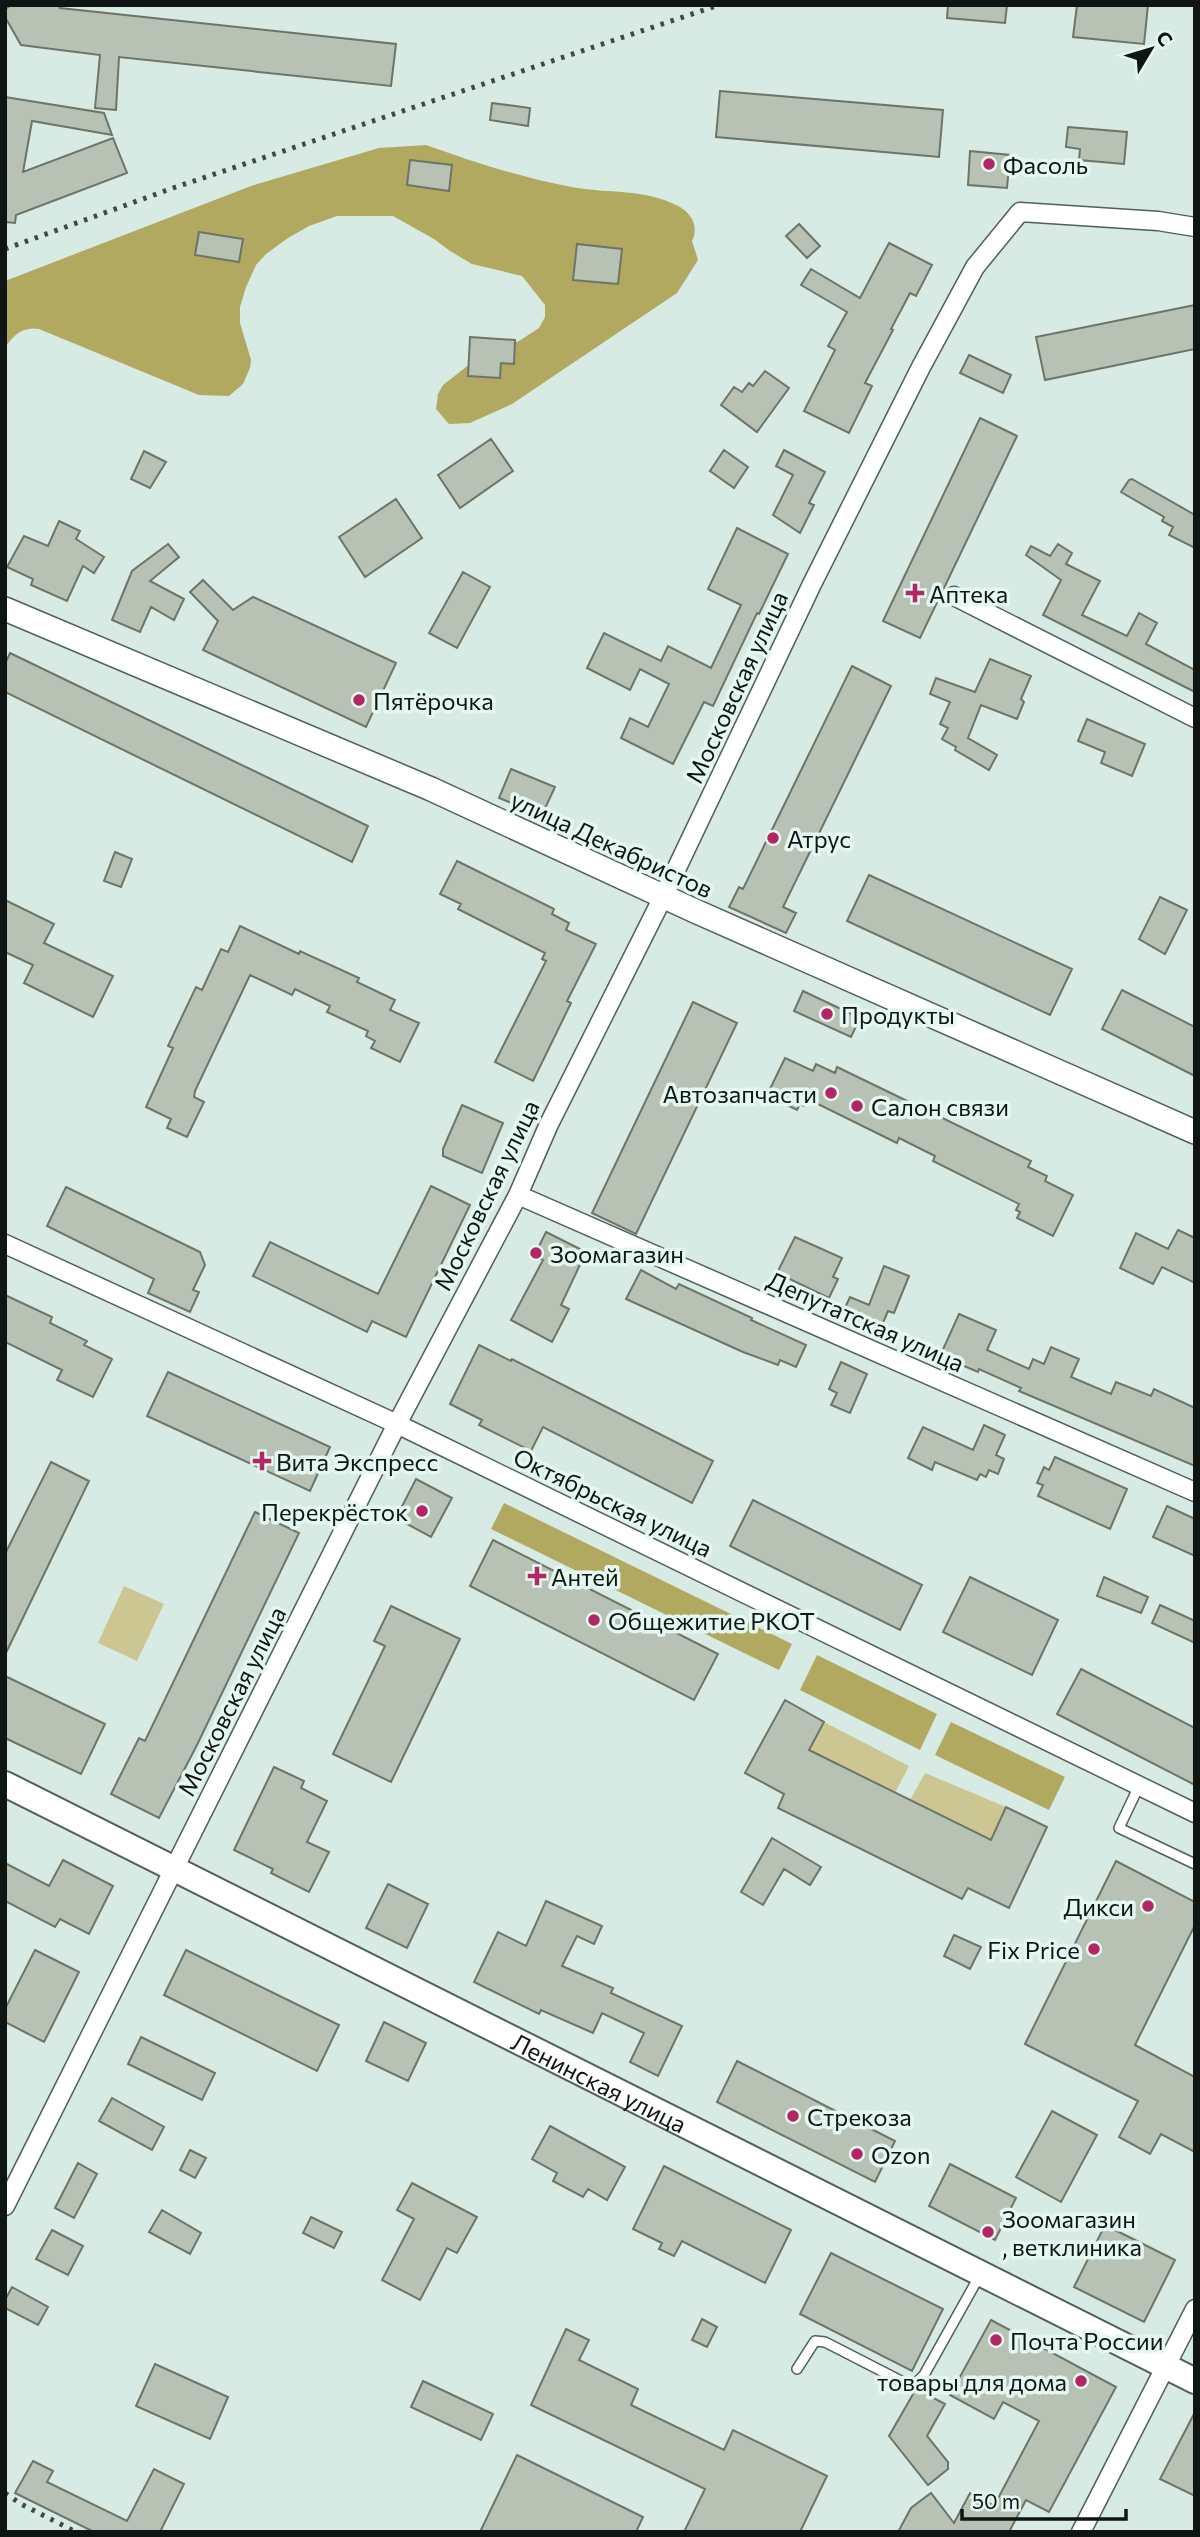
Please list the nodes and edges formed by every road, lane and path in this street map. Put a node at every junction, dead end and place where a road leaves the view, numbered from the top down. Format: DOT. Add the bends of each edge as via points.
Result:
graph roads {
  1 [pos="1195,227"];
  2 [pos="954,596"];
  3 [pos="5,609"];
  4 [pos="1195,718"];
  5 [pos="663,897"];
  6 [pos="1195,1132"];
  7 [pos="518,1195"];
  8 [pos="5,1244"];
  9 [pos="397,1424"];
  10 [pos="1195,1492"];
  11 [pos="5,1784"];
  12 [pos="1139,1786"];
  13 [pos="1195,1813"];
  14 [pos="1195,1864"];
  15 [pos="174,1867"];
  16 [pos="5,2206"];
  17 [pos="981,2274"];
  18 [pos="1195,2309"];
  19 [pos="1165,2366"];
  20 [pos="797,2369"];
  21 [pos="1195,2381"];
  22 [pos="1081,2532"];
  1 -- 5 [label="street, Московская улица" via="1020,212 975,267 806,596"];
  2 -- 4 [label="street"];
  3 -- 5 [label="street, улица Декабристов" via="431,789"];
  5 -- 6 [label="street, улица Декабристов"];
  5 -- 7 [label="street, Московская улица"];
  7 -- 9 [label="street, Московская улица"];
  7 -- 10 [label="street, Депутатская улица"];
  8 -- 9 [label="street, Октябрьская улица"];
  9 -- 12 [label="street, Октябрьская улица"];
  9 -- 15 [label="street, Московская улица"];
  11 -- 15 [label="main road, Ленинская улица"];
  12 -- 13 [label="street, Октябрьская улица"];
  12 -- 14 [label="lane" via="1119,1828"];
  15 -- 16 [label="street, Московская улица"];
  15 -- 17 [label="main road, Ленинская улица"];
  17 -- 19 [label="main road, Ленинская улица"];
  17 -- 20 [label="lane" via="916,2382 905,2383 825,2342 815,2341"];
  18 -- 19 [label="street"];
  19 -- 21 [label="main road, Ленинская улица"];
  19 -- 22 [label="street"];
}
